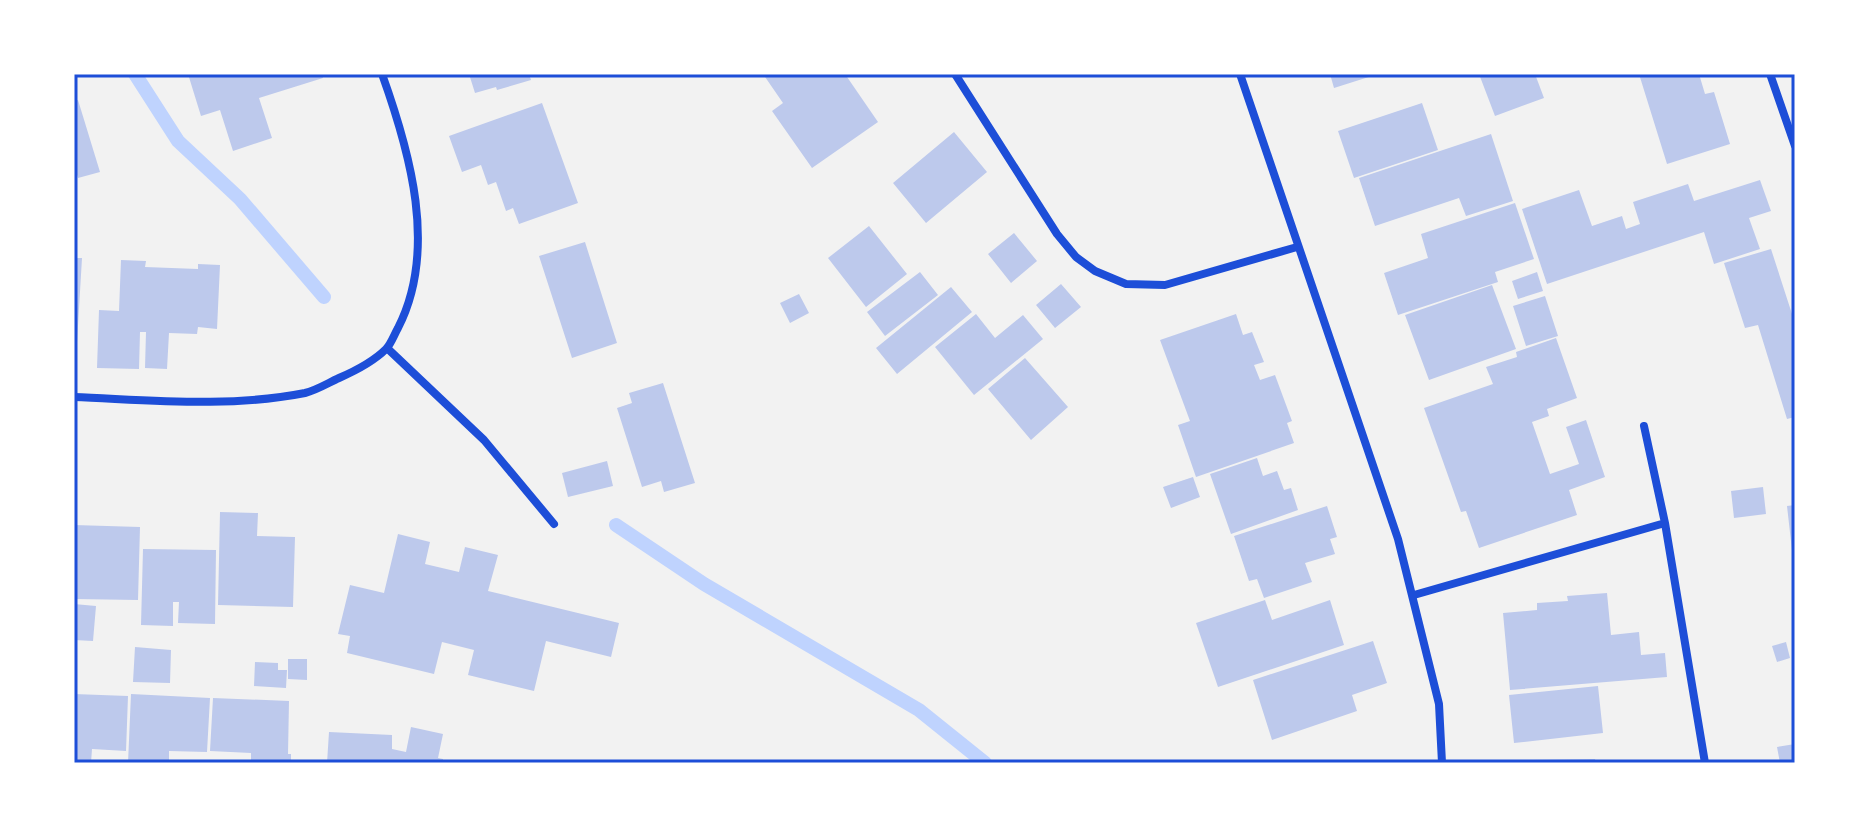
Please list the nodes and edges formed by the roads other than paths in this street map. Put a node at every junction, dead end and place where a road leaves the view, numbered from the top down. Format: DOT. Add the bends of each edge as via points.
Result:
graph roads {
  1 [pos="382,74"];
  2 [pos="955,74"];
  3 [pos="1240,74"];
  4 [pos="1770,74"];
  5 [pos="1795,146"];
  6 [pos="1297,247"];
  7 [pos="387,348"];
  8 [pos="74,397"];
  9 [pos="1644,426"];
  10 [pos="1665,523"];
  11 [pos="554,524"];
  12 [pos="1414,595"];
  13 [pos="1442,763"];
  14 [pos="1705,763"];
  1 -- 7 [label="street" via="416,195 418,251 408,309"];
  2 -- 6 [label="street" via="1057,234 1095,271 1126,284 1165,285"];
  3 -- 6 [label="street"];
  4 -- 5 [label="street"];
  6 -- 12 [label="street"];
  7 -- 8 [label="street" via="309,392 250,400"];
  7 -- 11 [label="street" via="484,440"];
  9 -- 10 [label="street"];
  10 -- 12 [label="street"];
  10 -- 14 [label="street"];
  12 -- 13 [label="street" via="1439,704"];
}
